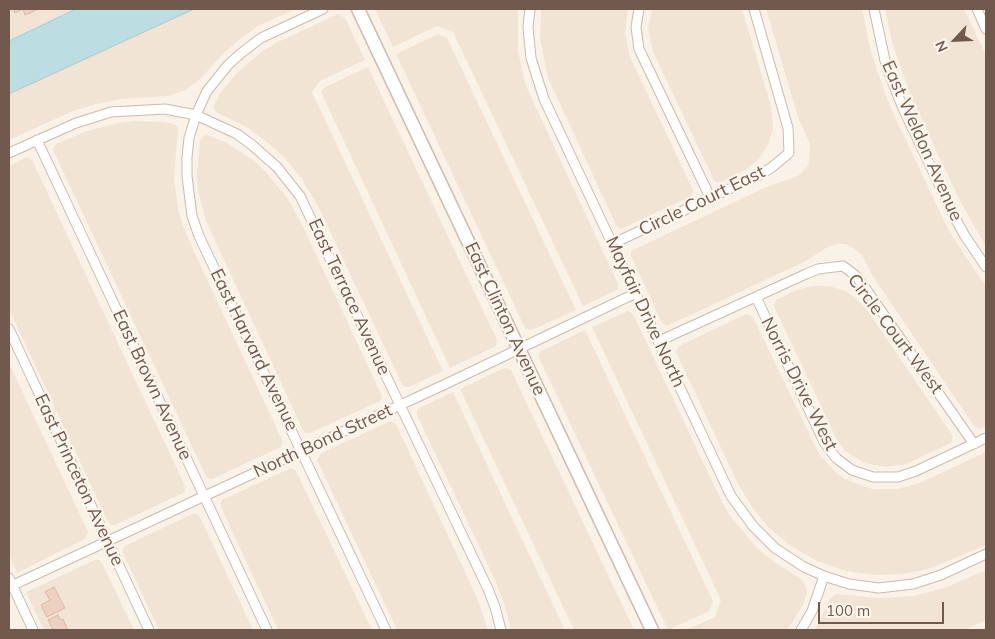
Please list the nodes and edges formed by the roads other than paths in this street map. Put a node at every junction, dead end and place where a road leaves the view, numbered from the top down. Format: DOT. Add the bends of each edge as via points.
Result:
graph roads {
  1 [pos="323,9"];
  2 [pos="358,9"];
  3 [pos="530,9"];
  4 [pos="639,9"];
  5 [pos="754,9"];
  6 [pos="874,9"];
  7 [pos="977,9"];
  8 [pos="986,30"];
  9 [pos="196,115"];
  10 [pos="37,140"];
  11 [pos="9,153"];
  12 [pos="710,197"];
  13 [pos="612,244"];
  14 [pos="986,267"];
  15 [pos="636,292"];
  16 [pos="756,297"];
  17 [pos="9,329"];
  18 [pos="659,341"];
  19 [pos="519,348"];
  20 [pos="400,405"];
  21 [pos="986,438"];
  22 [pos="974,444"];
  23 [pos="301,450"];
  24 [pos="204,496"];
  25 [pos="108,540"];
  26 [pos="986,554"];
  27 [pos="824,576"];
  28 [pos="10,584"];
  29 [pos="33,630"];
  30 [pos="149,630"];
  31 [pos="267,630"];
  32 [pos="386,630"];
  33 [pos="501,630"];
  34 [pos="652,630"];
  35 [pos="801,630"];
  1 -- 9 [label="street, East Harvard Avenue" via="245,49 207,91"];
  2 -- 19 [label="main road, East Clinton Avenue"];
  3 -- 13 [label="street, Mayfair Drive North" via="529,45 538,83"];
  4 -- 12 [label="street" via="636,27 639,49"];
  5 -- 12 [label="street, Circle Court East" via="788,128 789,153 759,175"];
  6 -- 14 [label="street, East Weldon Avenue" via="886,66 902,106 954,216"];
  7 -- 8 [label="street"];
  9 -- 10 [label="street, East Terrace Avenue" via="165,109 110,112"];
  9 -- 20 [label="street, East Terrace Avenue" via="237,134 265,155 290,181 310,214"];
  9 -- 23 [label="street, East Harvard Avenue" via="187,157 192,216"];
  10 -- 11 [label="street, East Terrace Avenue"];
  10 -- 24 [label="street, East Brown Avenue"];
  12 -- 13 [label="street, Circle Court East"];
  13 -- 15 [label="street, Mayfair Drive North"];
  15 -- 18 [label="street, Mayfair Drive North"];
  15 -- 19 [label="street, North Bond Street"];
  16 -- 18 [label="street, Circle Court West"];
  16 -- 22 [label="street, Circle Court West" via="818,269 843,266 863,286"];
  16 -- 22 [label="street, Norris Drive West" via="824,442 843,464 867,476 898,477"];
  17 -- 25 [label="street, East Princeton Avenue"];
  18 -- 27 [label="street, Mayfair Drive North" via="738,506 775,548"];
  19 -- 20 [label="street, North Bond Street"];
  19 -- 34 [label="main road, East Clinton Avenue"];
  20 -- 23 [label="street, North Bond Street"];
  20 -- 33 [label="street, East Terrace Avenue" via="488,589"];
  21 -- 22 [label="street, Norris Drive West"];
  23 -- 24 [label="street, North Bond Street"];
  23 -- 32 [label="street, East Harvard Avenue"];
  24 -- 25 [label="street, North Bond Street"];
  24 -- 31 [label="street, East Brown Avenue"];
  25 -- 28 [label="street, North Bond Street"];
  25 -- 30 [label="street, East Princeton Avenue"];
  26 -- 27 [label="street, Mayfair Drive North" via="913,584 879,588"];
  27 -- 35 [label="street" via="812,611"];
  28 -- 29 [label="street"];
}
